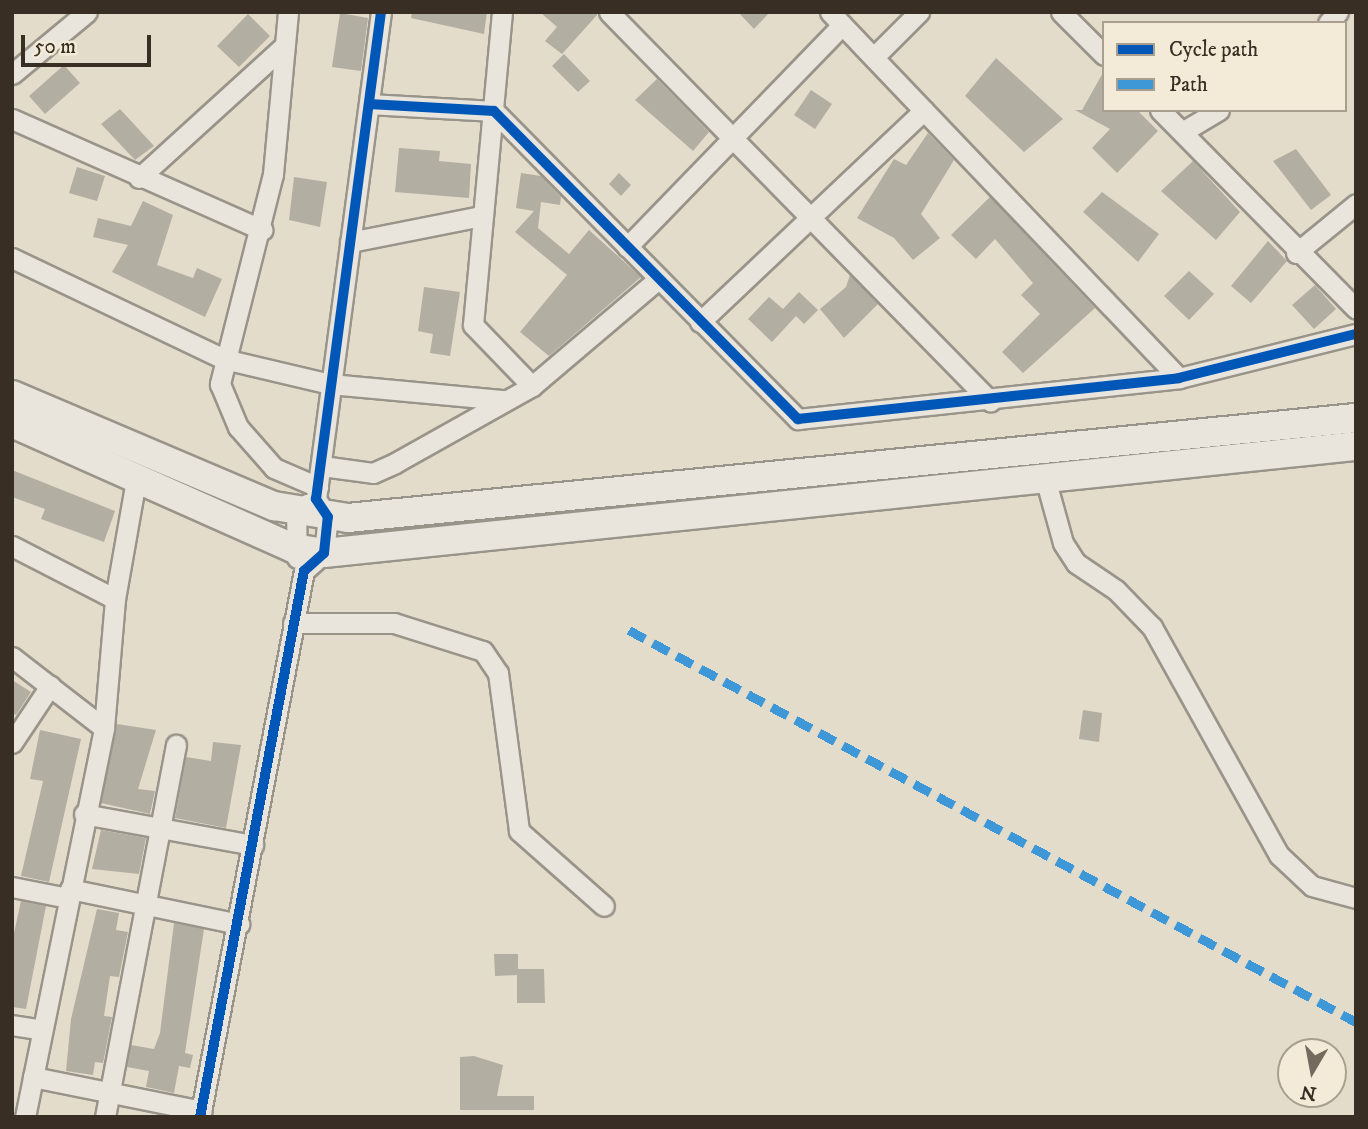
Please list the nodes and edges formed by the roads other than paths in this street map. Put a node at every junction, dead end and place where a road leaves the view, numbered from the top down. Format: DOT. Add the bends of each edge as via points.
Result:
graph roads {
  1 [pos="87,12"];
  2 [pos="288,12"];
  3 [pos="381,12"];
  4 [pos="502,12"];
  5 [pos="609,12"];
  6 [pos="919,12"];
  7 [pos="1071,15"];
  8 [pos="836,18"];
  9 [pos="285,45"];
  10 [pos="1102,53"];
  11 [pos="874,57"];
  12 [pos="12,74"];
  13 [pos="369,104"];
  14 [pos="924,110"];
  15 [pos="494,111"];
  16 [pos="1162,112"];
  17 [pos="1216,112"];
  18 [pos="12,120"];
  19 [pos="1182,132"];
  20 [pos="735,141"];
  21 [pos="139,178"];
  22 [pos="1356,204"];
  23 [pos="481,216"];
  24 [pos="812,220"];
  25 [pos="261,230"];
  26 [pos="350,242"];
  27 [pos="627,247"];
  28 [pos="1296,253"];
  29 [pos="12,258"];
  30 [pos="658,279"];
  31 [pos="1356,309"];
  32 [pos="700,322"];
  33 [pos="1356,334"];
  34 [pos="223,359"];
  35 [pos="1179,378"];
  36 [pos="330,384"];
  37 [pos="532,386"];
  38 [pos="12,395"];
  39 [pos="504,400"];
  40 [pos="990,401"];
  41 [pos="1356,418"];
  42 [pos="12,423"];
  43 [pos="1356,446"];
  44 [pos="322,466"];
  45 [pos="1045,478"];
  46 [pos="136,480"];
  47 [pos="314,504"];
  48 [pos="12,546"];
  49 [pos="307,558"];
  50 [pos="115,599"];
  51 [pos="293,624"];
  52 [pos="12,657"];
  53 [pos="50,686"];
  54 [pos="104,728"];
  55 [pos="12,743"];
  56 [pos="176,746"];
  57 [pos="85,814"];
  58 [pos="162,828"];
  59 [pos="253,845"];
  60 [pos="12,887"];
  61 [pos="69,894"];
  62 [pos="1356,898"];
  63 [pos="148,905"];
  64 [pos="604,906"];
  65 [pos="239,924"];
  66 [pos="12,1025"];
  67 [pos="42,1030"];
  68 [pos="33,1077"];
  69 [pos="110,1093"];
  70 [pos="201,1114"];
  71 [pos="25,1117"];
  72 [pos="105,1117"];
  1 -- 12 [label="street"];
  2 -- 9 [label="street"];
  3 -- 13 [label="street"];
  4 -- 15 [label="street"];
  5 -- 20 [label="street"];
  6 -- 11 [label="street"];
  7 -- 10 [label="street"];
  8 -- 11 [label="street"];
  8 -- 20 [label="street"];
  9 -- 21 [label="street"];
  9 -- 25 [label="street"];
  11 -- 14 [label="street"];
  13 -- 15 [label="street"];
  13 -- 26 [label="street"];
  14 -- 24 [label="street"];
  14 -- 35 [label="street"];
  15 -- 23 [label="street"];
  15 -- 27 [label="street"];
  16 -- 19 [label="street"];
  17 -- 19 [label="street"];
  18 -- 21 [label="street"];
  19 -- 28 [label="street"];
  20 -- 24 [label="street"];
  20 -- 27 [label="street"];
  21 -- 25 [label="street"];
  22 -- 28 [label="street"];
  23 -- 26 [label="street"];
  23 -- 37 [label="street" via="473,325"];
  24 -- 32 [label="street"];
  24 -- 40 [label="street"];
  25 -- 34 [label="street"];
  26 -- 36 [label="street"];
  27 -- 30 [label="street"];
  28 -- 31 [label="street"];
  29 -- 34 [label="street"];
  30 -- 32 [label="street"];
  30 -- 37 [label="street"];
  32 -- 40 [label="street" via="798,419"];
  33 -- 35 [label="street"];
  34 -- 36 [label="street"];
  34 -- 47 [label="street" via="224,402 238,427"];
  35 -- 40 [label="street"];
  36 -- 39 [label="street"];
  36 -- 44 [label="street"];
  37 -- 39 [label="street"];
  38 -- 47 [label="main road"];
  39 -- 44 [label="street" via="373,473"];
  41 -- 47 [label="main road"];
  42 -- 46 [label="main road"];
  43 -- 45 [label="main road"];
  44 -- 47 [label="street"];
  45 -- 49 [label="main road"];
  45 -- 62 [label="street" via="1063,543 1076,564 1116,590 1152,627 1279,855 1312,886"];
  46 -- 49 [label="main road"];
  46 -- 50 [label="street"];
  47 -- 49 [label="street"];
  47 -- 49 [label="street"];
  48 -- 50 [label="street"];
  49 -- 51 [label="street"];
  50 -- 54 [label="street"];
  51 -- 59 [label="street"];
  51 -- 64 [label="street" via="394,623 483,651 498,673 519,831"];
  52 -- 53 [label="street"];
  53 -- 54 [label="street"];
  53 -- 55 [label="street"];
  54 -- 57 [label="street"];
  56 -- 58 [label="street"];
  57 -- 58 [label="street"];
  57 -- 61 [label="street"];
  58 -- 59 [label="street"];
  58 -- 63 [label="street"];
  59 -- 65 [label="street"];
  60 -- 61 [label="street"];
  61 -- 63 [label="street"];
  61 -- 67 [label="street"];
  63 -- 65 [label="street"];
  63 -- 69 [label="street"];
  65 -- 70 [label="street"];
  66 -- 67 [label="street"];
  67 -- 68 [label="street"];
  68 -- 69 [label="street"];
  68 -- 71 [label="street"];
  69 -- 70 [label="street"];
  69 -- 72 [label="street"];
}
